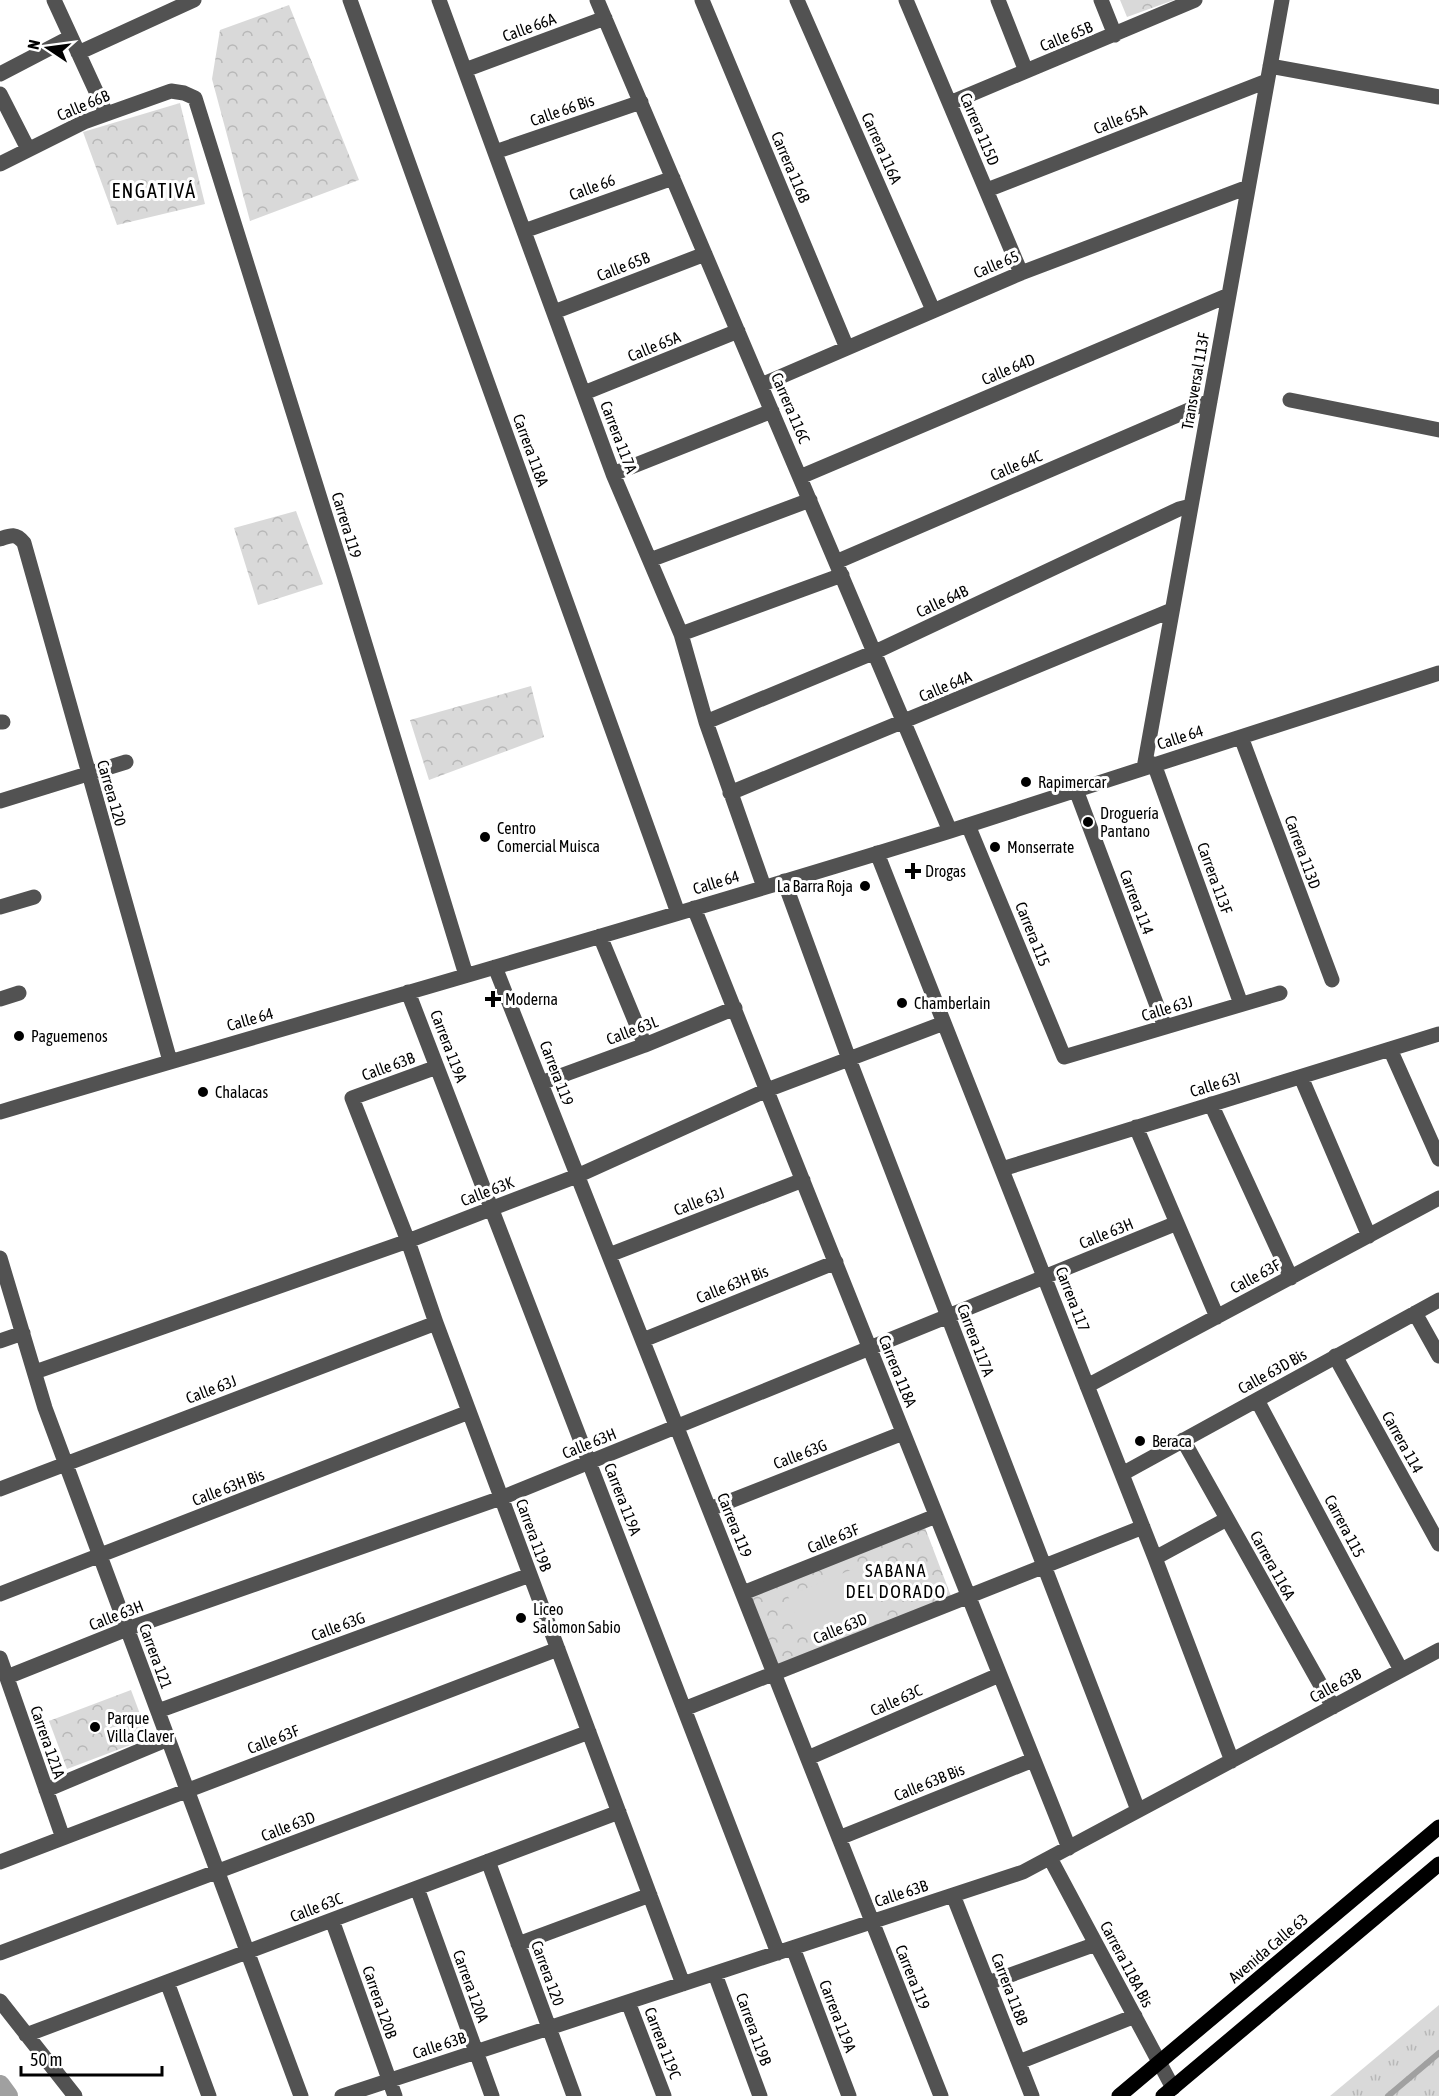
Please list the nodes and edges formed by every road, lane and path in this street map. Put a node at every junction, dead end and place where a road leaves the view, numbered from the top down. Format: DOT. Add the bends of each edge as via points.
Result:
graph roads {
  1 [pos="54,0"];
  2 [pos="194,0"];
  3 [pos="350,0"];
  4 [pos="439,0"];
  5 [pos="597,0"];
  6 [pos="702,0"];
  7 [pos="797,0"];
  8 [pos="906,0"];
  9 [pos="998,0"];
  10 [pos="1101,0"];
  11 [pos="1195,0"];
  12 [pos="1281,0"];
  13 [pos="161,7"];
  14 [pos="605,18"];
  15 [pos="1115,35"];
  16 [pos="72,38"];
  17 [pos="78,53"];
  18 [pos="465,70"];
  19 [pos="1026,71"];
  20 [pos="0,74"];
  21 [pos="1268,74"];
  22 [pos="184,93"];
  23 [pos="0,94"];
  24 [pos="1439,97"];
  25 [pos="641,102"];
  26 [pos="950,103"];
  27 [pos="106,113"];
  28 [pos="28,148"];
  29 [pos="495,152"];
  30 [pos="0,164"];
  31 [pos="673,178"];
  32 [pos="1248,187"];
  33 [pos="987,190"];
  34 [pos="524,231"];
  35 [pos="705,254"];
  36 [pos="1021,273"];
  37 [pos="1229,295"];
  38 [pos="933,310"];
  39 [pos="554,312"];
  40 [pos="738,332"];
  41 [pos="847,348"];
  42 [pos="761,385"];
  43 [pos="584,393"];
  44 [pos="1290,400"];
  45 [pos="1210,401"];
  46 [pos="772,411"];
  47 [pos="1439,430"];
  48 [pos="613,474"];
  49 [pos="800,477"];
  50 [pos="810,500"];
  51 [pos="1191,506"];
  52 [pos="0,539"];
  53 [pos="650,560"];
  54 [pos="839,568"];
  55 [pos="1172,610"];
  56 [pos="681,634"];
  57 [pos="875,652"];
  58 [pos="1439,673"];
  59 [pos="706,722"];
  60 [pos="905,722"];
  61 [pos="1241,737"];
  62 [pos="126,762"];
  63 [pos="1149,766"];
  64 [pos="88,774"];
  65 [pos="1076,790"];
  66 [pos="730,794"];
  67 [pos="0,801"];
  68 [pos="968,825"];
  69 [pos="950,831"];
  70 [pos="878,853"];
  71 [pos="784,881"];
  72 [pos="764,887"];
  73 [pos="34,897"];
  74 [pos="0,907"];
  75 [pos="694,908"];
  76 [pos="678,913"];
  77 [pos="600,936"];
  78 [pos="495,967"];
  79 [pos="466,975"];
  80 [pos="1332,980"];
  81 [pos="408,992"];
  82 [pos="19,993"];
  83 [pos="1280,993"];
  84 [pos="0,999"];
  85 [pos="1241,1004"];
  86 [pos="735,1008"];
  87 [pos="944,1023"];
  88 [pos="1165,1028"];
  89 [pos="1439,1034"];
  90 [pos="645,1045"];
  91 [pos="1390,1049"];
  92 [pos="1064,1057"];
  93 [pos="849,1059"];
  94 [pos="170,1061"];
  95 [pos="437,1067"];
  96 [pos="1301,1077"];
  97 [pos="541,1083"];
  98 [pos="767,1090"];
  99 [pos="352,1098"];
  100 [pos="1211,1104"];
  101 [pos="0,1112"];
  102 [pos="1136,1127"];
  103 [pos="1439,1159"];
  104 [pos="1002,1169"];
  105 [pos="577,1176"];
  106 [pos="802,1180"];
  107 [pos="1439,1198"];
  108 [pos="493,1208"];
  109 [pos="1177,1223"];
  110 [pos="1369,1236"];
  111 [pos="408,1241"];
  112 [pos="609,1255"];
  113 [pos="0,1258"];
  114 [pos="836,1262"];
  115 [pos="1045,1278"];
  116 [pos="1291,1278"];
  117 [pos="1439,1300"];
  118 [pos="1415,1313"];
  119 [pos="948,1317"];
  120 [pos="1217,1317"];
  121 [pos="436,1323"];
  122 [pos="22,1333"];
  123 [pos="643,1340"];
  124 [pos="0,1341"];
  125 [pos="870,1348"];
  126 [pos="1335,1356"];
  127 [pos="1439,1356"];
  128 [pos="35,1372"];
  129 [pos="1087,1386"];
  130 [pos="1257,1400"];
  131 [pos="469,1413"];
  132 [pos="677,1427"];
  133 [pos="903,1433"];
  134 [pos="1183,1440"];
  135 [pos="589,1462"];
  136 [pos="66,1464"];
  137 [pos="1122,1473"];
  138 [pos="0,1489"];
  139 [pos="501,1498"];
  140 [pos="710,1509"];
  141 [pos="936,1516"];
  142 [pos="1227,1519"];
  143 [pos="1143,1527"];
  144 [pos="1439,1544"];
  145 [pos="100,1555"];
  146 [pos="1155,1558"];
  147 [pos="1044,1568"];
  148 [pos="530,1575"];
  149 [pos="743,1593"];
  150 [pos="0,1594"];
  151 [pos="968,1595"];
  152 [pos="127,1629"];
  153 [pos="558,1650"];
  154 [pos="1439,1650"];
  155 [pos="0,1658"];
  156 [pos="1401,1670"];
  157 [pos="775,1674"];
  158 [pos="999,1675"];
  159 [pos="7,1677"];
  160 [pos="1333,1707"];
  161 [pos="684,1708"];
  162 [pos="158,1711"];
  163 [pos="589,1732"];
  164 [pos="168,1739"];
  165 [pos="808,1758"];
  166 [pos="1033,1760"];
  167 [pos="1232,1761"];
  168 [pos="46,1790"];
  169 [pos="188,1791"];
  170 [pos="1138,1810"];
  171 [pos="619,1812"];
  172 [pos="1439,1827"];
  173 [pos="63,1838"];
  174 [pos="839,1838"];
  175 [pos="1069,1848"];
  176 [pos="1050,1858"];
  177 [pos="488,1861"];
  178 [pos="0,1862"];
  179 [pos="1439,1864"];
  180 [pos="218,1872"];
  181 [pos="417,1888"];
  182 [pos="650,1895"];
  183 [pos="954,1895"];
  184 [pos="332,1920"];
  185 [pos="872,1922"];
  186 [pos="518,1944"];
  187 [pos="1096,1944"];
  188 [pos="793,1948"];
  189 [pos="248,1952"];
  190 [pos="0,1953"];
  191 [pos="778,1953"];
  192 [pos="715,1974"];
  193 [pos="167,1982"];
  194 [pos="988,1983"];
  195 [pos="683,1984"];
  196 [pos="0,2001"];
  197 [pos="628,2002"];
  198 [pos="1134,2016"];
  199 [pos="549,2028"];
  200 [pos="26,2035"];
  201 [pos="476,2052"];
  202 [pos="1019,2062"];
  203 [pos="1159,2063"];
  204 [pos="389,2081"];
  205 [pos="1168,2092"];
  206 [pos="75,2096"];
  207 [pos="209,2096"];
  208 [pos="301,2096"];
  209 [pos="342,2096"];
  210 [pos="395,2096"];
  211 [pos="492,2096"];
  212 [pos="574,2096"];
  213 [pos="664,2096"];
  214 [pos="760,2096"];
  215 [pos="849,2096"];
  216 [pos="941,2096"];
  217 [pos="1032,2096"];
  218 [pos="1119,2096"];
  1 -- 16 [label="street"];
  2 -- 13 [label="street"];
  3 -- 76 [label="street, Carrera 118A"];
  4 -- 18 [label="street, Carrera 117A"];
  5 -- 14 [label="street, Carrera 116C"];
  6 -- 41 [label="street, Carrera 116B"];
  7 -- 38 [label="street, Carrera 116A"];
  8 -- 26 [label="street, Carrera 115D"];
  9 -- 19 [label="street"];
  10 -- 15 [label="street"];
  11 -- 15 [label="street, Calle 65B"];
  12 -- 21 [label="street, Transversal 113F"];
  13 -- 17 [label="street"];
  14 -- 18 [label="street, Calle 66A"];
  14 -- 25 [label="street, Carrera 116C"];
  15 -- 19 [label="street, Calle 65B"];
  16 -- 17 [label="street"];
  16 -- 20 [label="street"];
  17 -- 27 [label="street"];
  18 -- 29 [label="street, Carrera 117A"];
  19 -- 26 [label="street, Calle 65B"];
  21 -- 24 [label="street"];
  21 -- 32 [label="street, Transversal 113F"];
  21 -- 33 [label="street, Calle 65A"];
  22 -- 27 [label="street, Calle 66B" via="171,91"];
  22 -- 79 [label="street, Carrera 119" via="195,98"];
  23 -- 28 [label="street"];
  25 -- 29 [label="street, Calle 66 Bis"];
  25 -- 31 [label="street, Carrera 116C"];
  26 -- 33 [label="street, Carrera 115D"];
  27 -- 28 [label="street, Calle 66B"];
  28 -- 30 [label="street, Calle 66B"];
  29 -- 34 [label="street, Carrera 117A"];
  31 -- 34 [label="street, Calle 66"];
  31 -- 35 [label="street, Carrera 116C"];
  32 -- 36 [label="street, Calle 65"];
  32 -- 37 [label="street, Transversal 113F"];
  33 -- 36 [label="street, Carrera 115D"];
  34 -- 39 [label="street, Carrera 117A"];
  35 -- 39 [label="street, Calle 65B"];
  35 -- 40 [label="street, Carrera 116C"];
  36 -- 38 [label="street, Calle 65"];
  37 -- 45 [label="street, Transversal 113F"];
  37 -- 49 [label="street, Calle 64D"];
  38 -- 41 [label="street, Calle 65"];
  39 -- 43 [label="street, Carrera 117A"];
  40 -- 42 [label="street, Carrera 116C"];
  40 -- 43 [label="street, Calle 65A"];
  41 -- 42 [label="street, Calle 65"];
  42 -- 46 [label="street, Carrera 116C"];
  43 -- 48 [label="street, Carrera 117A"];
  44 -- 47 [label="street"];
  45 -- 51 [label="street, Transversal 113F"];
  45 -- 54 [label="street, Calle 64C"];
  46 -- 48 [label="street"];
  46 -- 49 [label="street, Carrera 116C"];
  48 -- 53 [label="street, Carrera 117A"];
  49 -- 50 [label="street, Carrera 116C"];
  50 -- 53 [label="street"];
  50 -- 54 [label="street, Carrera 116C"];
  51 -- 55 [label="street, Transversal 113F"];
  51 -- 57 [label="street, Calle 64B"];
  52 -- 64 [label="street, Carrera 120" via="19,536 24,543"];
  53 -- 56 [label="street, Carrera 117A"];
  54 -- 56 [label="street, Calle 64C"];
  54 -- 57 [label="street, Carrera 116C"];
  55 -- 60 [label="street, Calle 64A"];
  55 -- 63 [label="street, Transversal 113F"];
  56 -- 59 [label="street, Carrera 117A"];
  57 -- 59 [label="street, Calle 64B"];
  57 -- 60 [label="street, Carrera 116C"];
  58 -- 61 [label="street, Calle 64"];
  59 -- 66 [label="street, Carrera 117A"];
  60 -- 66 [label="street, Calle 64A"];
  60 -- 69 [label="street, Carrera 116C"];
  61 -- 63 [label="street, Calle 64"];
  61 -- 80 [label="street, Carrera 113D"];
  62 -- 64 [label="street"];
  63 -- 65 [label="street, Calle 64"];
  63 -- 85 [label="street, Carrera 113F"];
  64 -- 67 [label="street"];
  64 -- 94 [label="street, Carrera 120"];
  65 -- 68 [label="street, Calle 64"];
  65 -- 88 [label="street, Carrera 114"];
  66 -- 72 [label="street, Carrera 117A"];
  68 -- 69 [label="street, Calle 64"];
  68 -- 92 [label="street, Carrera 115"];
  69 -- 70 [label="street, Calle 64"];
  70 -- 71 [label="street, Calle 64"];
  70 -- 87 [label="street, Carrera 117"];
  71 -- 72 [label="street, Calle 64"];
  71 -- 93 [label="street, Carrera 117A"];
  72 -- 75 [label="street, Calle 64"];
  73 -- 74 [label="street"];
  75 -- 76 [label="street, Calle 64"];
  75 -- 86 [label="street, Carrera 118A"];
  76 -- 77 [label="street, Calle 64"];
  77 -- 78 [label="street, Calle 64"];
  77 -- 90 [label="street"];
  78 -- 79 [label="street, Calle 64"];
  78 -- 97 [label="street, Carrera 119"];
  79 -- 81 [label="street, Calle 64"];
  81 -- 94 [label="street, Calle 64"];
  81 -- 95 [label="street, Carrera 119A"];
  82 -- 84 [label="street"];
  83 -- 85 [label="street, Calle 63J"];
  85 -- 88 [label="street, Calle 63J"];
  86 -- 90 [label="street, Calle 63L"];
  86 -- 98 [label="street, Carrera 118A"];
  87 -- 93 [label="street, Calle 63K"];
  87 -- 104 [label="street, Carrera 117"];
  88 -- 92 [label="street, Calle 63J"];
  89 -- 91 [label="street, Calle 63I"];
  90 -- 97 [label="street, Calle 63L"];
  91 -- 96 [label="street, Calle 63I"];
  91 -- 103 [label="street"];
  93 -- 98 [label="street, Calle 63K"];
  93 -- 119 [label="street, Carrera 117A"];
  94 -- 101 [label="street, Calle 64"];
  95 -- 99 [label="street, Calle 63B"];
  95 -- 108 [label="street, Carrera 119A"];
  96 -- 100 [label="street, Calle 63I"];
  96 -- 110 [label="street"];
  97 -- 105 [label="street, Carrera 119"];
  98 -- 105 [label="street, Calle 63K"];
  98 -- 106 [label="street, Carrera 118A"];
  99 -- 111 [label="street, Carrera 119B"];
  100 -- 102 [label="street, Calle 63I"];
  100 -- 116 [label="street"];
  102 -- 104 [label="street, Calle 63I"];
  102 -- 109 [label="street"];
  104 -- 115 [label="street, Carrera 117"];
  105 -- 108 [label="street, Calle 63K"];
  105 -- 112 [label="street, Carrera 119"];
  106 -- 112 [label="street, Calle 63J"];
  106 -- 114 [label="street, Carrera 118A"];
  107 -- 110 [label="street, Calle 63F"];
  108 -- 111 [label="street, Calle 63K"];
  108 -- 135 [label="street, Carrera 119A"];
  109 -- 115 [label="street, Calle 63H"];
  109 -- 120 [label="street"];
  110 -- 116 [label="street, Calle 63F"];
  111 -- 121 [label="street, Carrera 119B"];
  111 -- 128 [label="street, Calle 63K"];
  112 -- 123 [label="street, Carrera 119"];
  113 -- 122 [label="street, Carrera 121"];
  114 -- 123 [label="street, Calle 63H Bis"];
  114 -- 125 [label="street, Carrera 118A"];
  115 -- 119 [label="street, Calle 63H"];
  115 -- 129 [label="street, Carrera 117"];
  116 -- 120 [label="street, Calle 63F"];
  117 -- 118 [label="street, Calle 63D Bis"];
  118 -- 126 [label="street, Calle 63D Bis"];
  118 -- 127 [label="street"];
  119 -- 125 [label="street, Calle 63H"];
  119 -- 147 [label="street, Carrera 117A"];
  120 -- 129 [label="street, Calle 63F"];
  121 -- 131 [label="street, Carrera 119B"];
  121 -- 136 [label="street, Calle 63J"];
  122 -- 124 [label="street"];
  122 -- 128 [label="street, Carrera 121"];
  123 -- 132 [label="street, Carrera 119"];
  125 -- 132 [label="street, Calle 63H"];
  125 -- 133 [label="street, Carrera 118A"];
  126 -- 130 [label="street, Calle 63D Bis"];
  126 -- 144 [label="street, Carrera 114"];
  128 -- 136 [label="street, Carrera 121"];
  129 -- 137 [label="street, Carrera 117"];
  130 -- 134 [label="street, Calle 63D Bis"];
  130 -- 156 [label="street, Carrera 115"];
  131 -- 139 [label="street, Carrera 119B"];
  131 -- 145 [label="street, Calle 63H Bis"];
  132 -- 135 [label="street, Calle 63H"];
  132 -- 140 [label="street, Carrera 119"];
  133 -- 140 [label="street, Calle 63G"];
  133 -- 141 [label="street, Carrera 118A"];
  134 -- 137 [label="street, Calle 63D Bis"];
  134 -- 142 [label="street, Carrera 116A"];
  135 -- 139 [label="street, Calle 63H"];
  135 -- 161 [label="street, Carrera 119A"];
  136 -- 138 [label="street, Calle 63J"];
  136 -- 145 [label="street, Carrera 121"];
  137 -- 143 [label="street, Carrera 117"];
  139 -- 148 [label="street, Carrera 119B"];
  139 -- 152 [label="street, Calle 63H"];
  140 -- 149 [label="street, Carrera 119"];
  141 -- 149 [label="street, Calle 63F"];
  141 -- 151 [label="street, Carrera 118A"];
  142 -- 146 [label="street"];
  142 -- 160 [label="street, Carrera 116A"];
  143 -- 146 [label="street, Carrera 117"];
  143 -- 147 [label="street, Calle 63D"];
  145 -- 150 [label="street, Calle 63H Bis"];
  145 -- 152 [label="street, Carrera 121"];
  146 -- 167 [label="street, Carrera 117"];
  147 -- 151 [label="street, Calle 63D"];
  147 -- 170 [label="street, Carrera 117A"];
  148 -- 153 [label="street, Carrera 119B"];
  148 -- 162 [label="street, Calle 63G"];
  149 -- 157 [label="street, Carrera 119"];
  151 -- 157 [label="street, Calle 63D"];
  151 -- 158 [label="street, Carrera 118A"];
  152 -- 159 [label="street, Calle 63H"];
  152 -- 162 [label="street, Carrera 121"];
  153 -- 163 [label="street, Carrera 119B"];
  153 -- 169 [label="street, Calle 63F"];
  154 -- 156 [label="street, Calle 63B"];
  155 -- 159 [label="street, Carrera 121A"];
  156 -- 160 [label="street, Calle 63B"];
  157 -- 161 [label="street, Calle 63D"];
  157 -- 165 [label="street, Carrera 119"];
  158 -- 165 [label="street, Calle 63C"];
  158 -- 166 [label="street, Carrera 118A"];
  159 -- 168 [label="street, Carrera 121A"];
  160 -- 167 [label="street, Calle 63B"];
  161 -- 191 [label="street, Carrera 119A"];
  162 -- 164 [label="street, Carrera 121"];
  163 -- 171 [label="street, Carrera 119B"];
  163 -- 180 [label="street, Calle 63D"];
  164 -- 168 [label="street"];
  164 -- 169 [label="street, Carrera 121"];
  165 -- 174 [label="street, Carrera 119"];
  166 -- 174 [label="street, Calle 63B Bis"];
  166 -- 175 [label="street, Carrera 118A"];
  167 -- 170 [label="street, Calle 63B"];
  168 -- 173 [label="street, Carrera 121A"];
  169 -- 173 [label="street, Calle 63F"];
  169 -- 180 [label="street, Carrera 121"];
  170 -- 175 [label="street, Calle 63B"];
  171 -- 177 [label="street, Calle 63C"];
  171 -- 182 [label="street, Carrera 119B"];
  172 -- 203 [label="main road, Avenida Calle 63"];
  173 -- 178 [label="street, Calle 63F"];
  174 -- 185 [label="street, Carrera 119"];
  175 -- 176 [label="street, Calle 63B"];
  176 -- 183 [label="street, Calle 63B" via="1023,1872"];
  176 -- 187 [label="street, Carrera 118A Bis"];
  177 -- 181 [label="street, Calle 63C"];
  177 -- 186 [label="street, Carrera 120"];
  179 -- 205 [label="main road"];
  180 -- 189 [label="street, Carrera 121"];
  180 -- 190 [label="street, Calle 63D"];
  181 -- 184 [label="street, Calle 63C"];
  181 -- 201 [label="street, Carrera 120A"];
  182 -- 186 [label="street"];
  182 -- 195 [label="street, Carrera 119B"];
  183 -- 185 [label="street, Calle 63B"];
  183 -- 194 [label="street, Carrera 118B"];
  184 -- 189 [label="street, Calle 63C"];
  184 -- 204 [label="street, Carrera 120B"];
  185 -- 188 [label="street, Calle 63B"];
  185 -- 216 [label="street, Carrera 119"];
  186 -- 199 [label="street, Carrera 120"];
  187 -- 194 [label="street"];
  187 -- 198 [label="street, Carrera 118A Bis"];
  188 -- 191 [label="street, Calle 63B"];
  188 -- 215 [label="street, Carrera 119A"];
  189 -- 193 [label="street, Calle 63C"];
  189 -- 208 [label="street, Carrera 121"];
  191 -- 192 [label="street, Calle 63B"];
  192 -- 195 [label="street, Calle 63B"];
  192 -- 214 [label="street, Carrera 119B"];
  193 -- 200 [label="street, Calle 63C"];
  193 -- 207 [label="street"];
  194 -- 202 [label="street, Carrera 118B"];
  195 -- 197 [label="street, Calle 63B"];
  196 -- 200 [label="street"];
  197 -- 199 [label="street, Calle 63B"];
  197 -- 213 [label="street, Carrera 119C"];
  198 -- 202 [label="street"];
  198 -- 203 [label="street, Carrera 118A Bis"];
  199 -- 201 [label="street, Calle 63B"];
  199 -- 212 [label="street, Carrera 120"];
  200 -- 206 [label="street"];
  201 -- 204 [label="street, Calle 63B"];
  201 -- 211 [label="street, Carrera 120A"];
  202 -- 217 [label="street, Carrera 118B"];
  203 -- 205 [label="street, Carrera 118A Bis"];
  203 -- 218 [label="main road, Avenida Calle 63"];
  204 -- 209 [label="street, Calle 63B"];
  204 -- 210 [label="street, Carrera 120B"];
}
